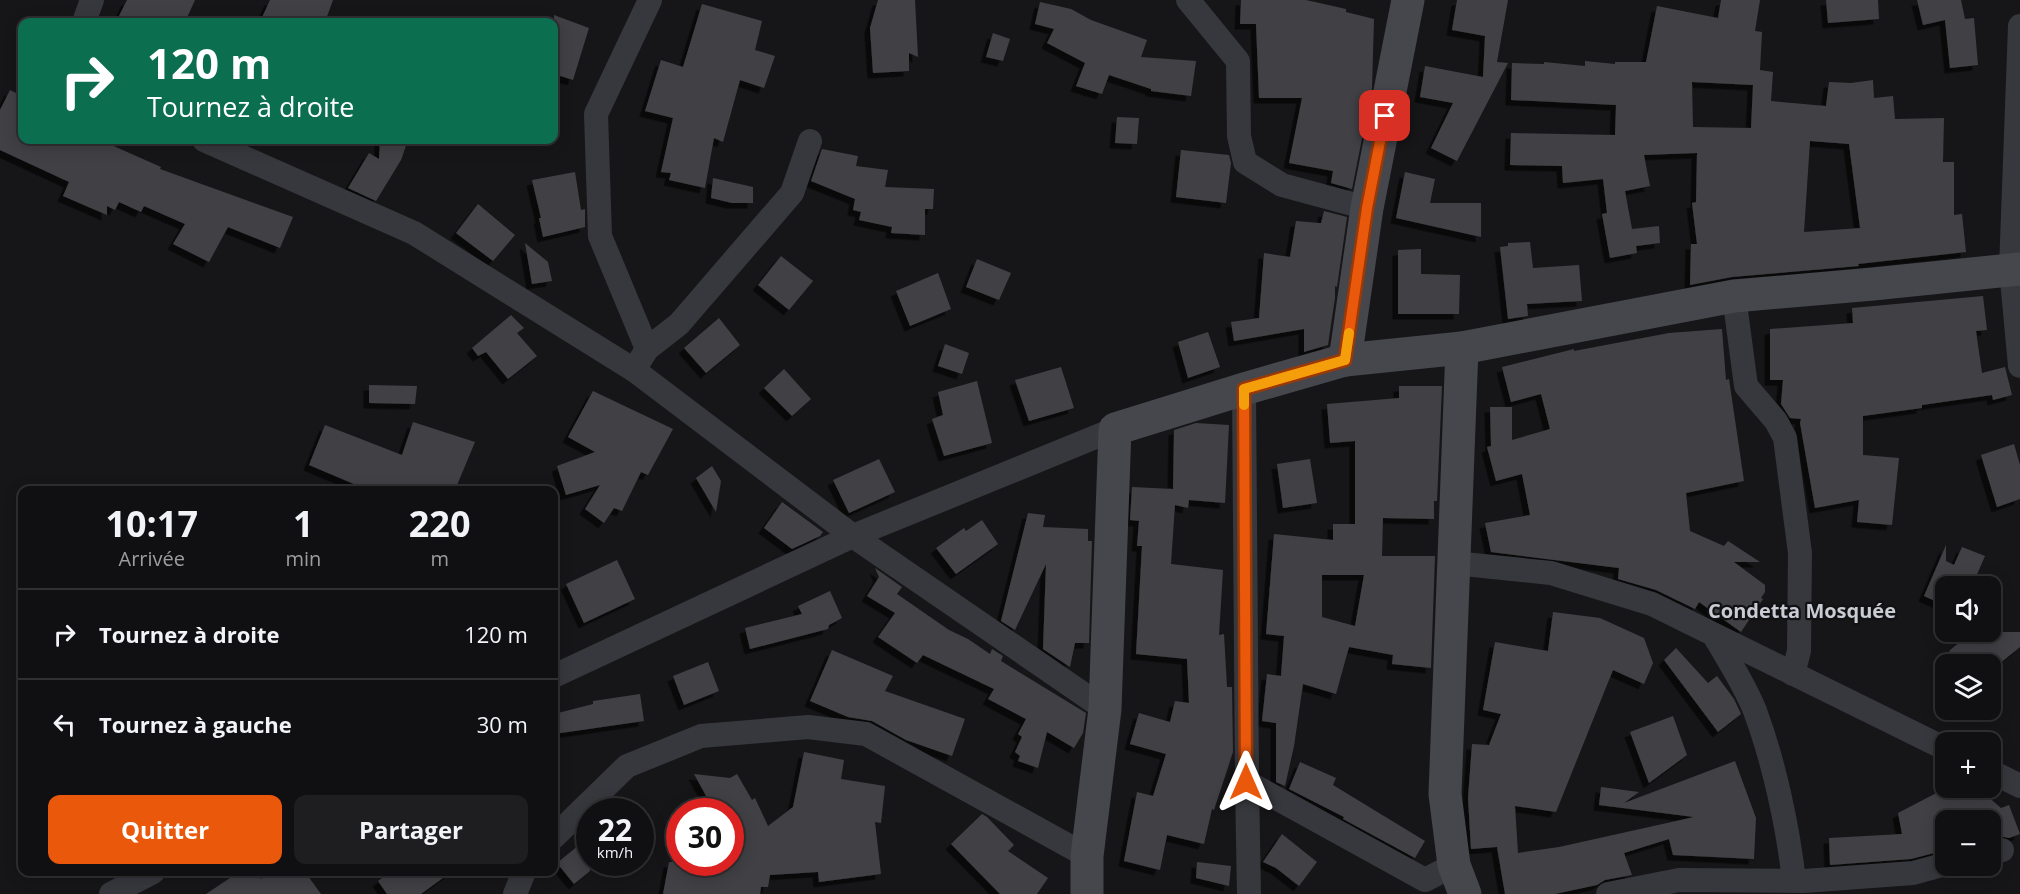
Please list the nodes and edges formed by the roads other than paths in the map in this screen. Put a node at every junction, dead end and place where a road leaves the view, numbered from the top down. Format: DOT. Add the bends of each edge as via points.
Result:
graph roads {
  1 [pos="92,0"];
  2 [pos="650,0"];
  3 [pos="1188,0"];
  4 [pos="1408,0"];
  5 [pos="85,18"];
  6 [pos="2020,26"];
  7 [pos="810,141"];
  8 [pos="213,144"];
  9 [pos="1367,208"];
  10 [pos="2016,269"];
  11 [pos="1734,296"];
  12 [pos="1462,348"];
  13 [pos="647,349"];
  14 [pos="1345,360"];
  15 [pos="2020,366"];
  16 [pos="634,370"];
  17 [pos="1244,389"];
  18 [pos="1114,429"];
  19 [pos="853,536"];
  20 [pos="1454,563"];
  21 [pos="1714,634"];
  22 [pos="558,674"];
  23 [pos="1793,674"];
  24 [pos="1104,709"];
  25 [pos="1935,744"];
  26 [pos="2001,776"];
  27 [pos="1246,782"];
  28 [pos="2020,786"];
  29 [pos="558,833"];
  30 [pos="1087,856"];
  31 [pos="1935,867"];
  32 [pos="145,876"];
  33 [pos="522,876"];
  34 [pos="1460,879"];
  35 [pos="1804,885"];
  36 [pos="111,894"];
  37 [pos="515,894"];
  38 [pos="1087,894"];
  39 [pos="1249,894"];
  40 [pos="1608,894"];
  1 -- 5 [label="street"];
  2 -- 13 [label="street" via="596,114 600,236"];
  3 -- 9 [label="street" via="1238,61 1239,136 1245,162 1282,185"];
  4 -- 9 [label="street"];
  6 -- 10 [label="street"];
  7 -- 13 [label="street" via="792,193 679,324"];
  8 -- 16 [label="street" via="414,233"];
  9 -- 14 [label="street"];
  10 -- 11 [label="street"];
  10 -- 15 [label="street"];
  11 -- 12 [label="street"];
  11 -- 23 [label="street" via="1746,386 1785,438 1800,553 1800,651"];
  12 -- 14 [label="street"];
  12 -- 20 [label="street"];
  13 -- 16 [label="street"];
  14 -- 17 [label="street"];
  16 -- 19 [label="street"];
  17 -- 18 [label="street"];
  17 -- 27 [label="street"];
  18 -- 19 [label="street"];
  18 -- 24 [label="street"];
  19 -- 22 [label="street"];
  19 -- 24 [label="street"];
  20 -- 21 [label="street" via="1551,573 1652,604"];
  20 -- 34 [label="street" via="1445,794"];
  21 -- 23 [label="street"];
  21 -- 35 [label="street" via="1755,710 1790,847"];
  23 -- 25 [label="street"];
  24 -- 30 [label="street"];
  26 -- 28 [label="street"];
  27 -- 34 [label="street" via="1425,880"];
  27 -- 39 [label="street"];
  29 -- 30 [label="street" via="627,766 701,736 808,727 866,734"];
  30 -- 38 [label="street"];
  31 -- 35 [label="street"];
  32 -- 36 [label="street"];
  33 -- 37 [label="street"];
  35 -- 40 [label="street" via="1679,880"];
}
